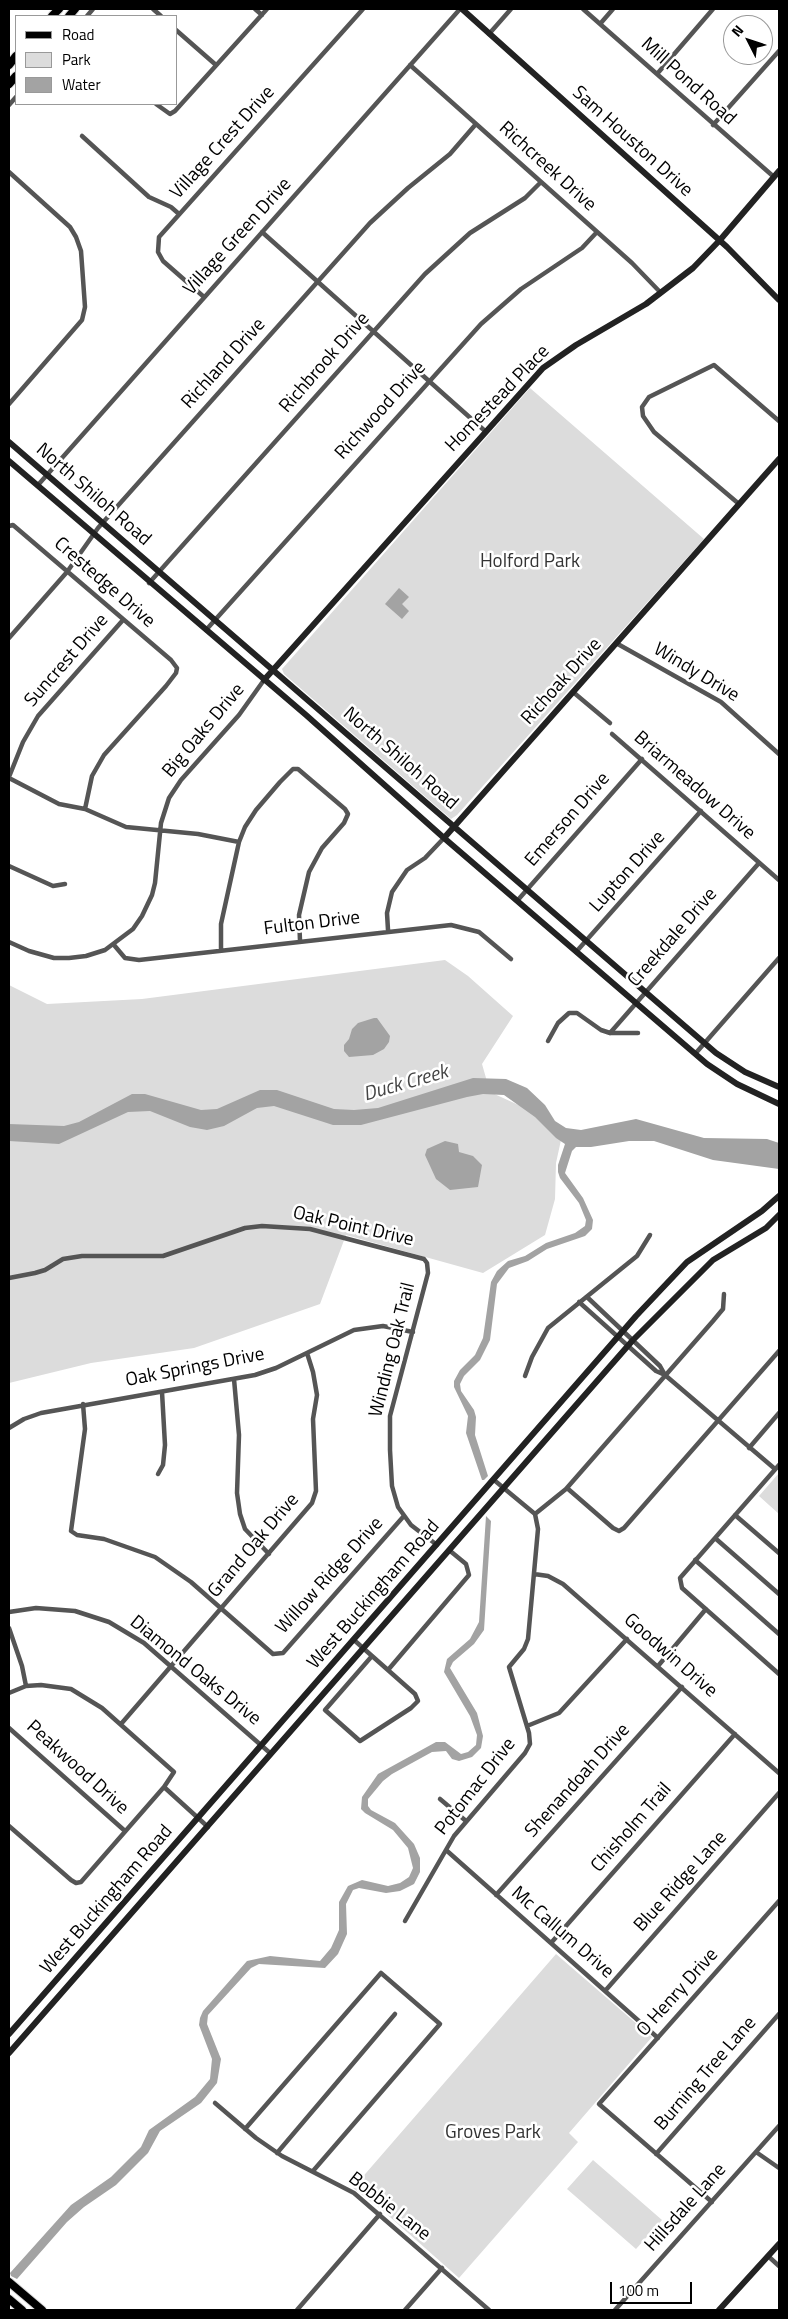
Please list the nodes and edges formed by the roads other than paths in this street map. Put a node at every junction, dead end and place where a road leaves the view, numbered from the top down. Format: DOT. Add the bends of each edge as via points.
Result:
graph roads {
  1 [pos="255,9"];
  2 [pos="267,9"];
  3 [pos="363,9"];
  4 [pos="461,9"];
  5 [pos="511,9"];
  6 [pos="583,9"];
  7 [pos="613,9"];
  8 [pos="713,9"];
  9 [pos="262,15"];
  10 [pos="600,24"];
  11 [pos="178,32"];
  12 [pos="489,34"];
  13 [pos="779,51"];
  14 [pos="216,65"];
  15 [pos="410,65"];
  16 [pos="657,74"];
  17 [pos="157,105"];
  18 [pos="476,124"];
  19 [pos="713,125"];
  20 [pos="82,136"];
  21 [pos="779,171"];
  22 [pos="9,172"];
  23 [pos="774,177"];
  24 [pos="541,182"];
  25 [pos="179,214"];
  26 [pos="262,232"];
  27 [pos="597,232"];
  28 [pos="720,240"];
  29 [pos="317,282"];
  30 [pos="661,293"];
  31 [pos="204,297"];
  32 [pos="778,297"];
  33 [pos="373,332"];
  34 [pos="428,381"];
  35 [pos="9,404"];
  36 [pos="779,421"];
  37 [pos="485,432"];
  38 [pos="9,442"];
  39 [pos="779,459"];
  40 [pos="9,461"];
  41 [pos="47,474"];
  42 [pos="38,485"];
  43 [pos="739,504"];
  44 [pos="103,523"];
  45 [pos="9,526"];
  46 [pos="93,534"];
  47 [pos="159,571"];
  48 [pos="67,572"];
  49 [pos="149,583"];
  50 [pos="216,619"];
  51 [pos="123,620"];
  52 [pos="206,630"];
  53 [pos="9,638"];
  54 [pos="616,643"];
  55 [pos="274,669"];
  56 [pos="264,680"];
  57 [pos="573,692"];
  58 [pos="610,723"];
  59 [pos="612,734"];
  60 [pos="779,754"];
  61 [pos="374,757"];
  62 [pos="642,759"];
  63 [pos="365,768"];
  64 [pos="9,778"];
  65 [pos="84,809"];
  66 [pos="701,811"];
  67 [pos="454,826"];
  68 [pos="159,832"];
  69 [pos="444,838"];
  70 [pos="239,842"];
  71 [pos="759,863"];
  72 [pos="9,866"];
  73 [pos="779,880"];
  74 [pos="65,884"];
  75 [pos="526,890"];
  76 [pos="517,901"];
  77 [pos="388,930"];
  78 [pos="300,941"];
  79 [pos="586,941"];
  80 [pos="9,942"];
  81 [pos="114,945"];
  82 [pos="221,950"];
  83 [pos="576,952"];
  84 [pos="511,958"];
  85 [pos="779,958"];
  86 [pos="646,992"];
  87 [pos="636,1003"];
  88 [pos="610,1033"];
  89 [pos="638,1033"];
  90 [pos="548,1040"];
  91 [pos="705,1043"];
  92 [pos="695,1054"];
  93 [pos="779,1087"];
  94 [pos="779,1104"];
  95 [pos="779,1196"];
  96 [pos="779,1215"];
  97 [pos="650,1235"];
  98 [pos="427,1263"];
  99 [pos="9,1278"];
  100 [pos="724,1294"];
  101 [pos="586,1297"];
  102 [pos="579,1302"];
  103 [pos="413,1332"];
  104 [pos="623,1332"];
  105 [pos="618,1338"];
  106 [pos="632,1340"];
  107 [pos="627,1346"];
  108 [pos="779,1351"];
  109 [pos="307,1353"];
  110 [pos="665,1375"];
  111 [pos="525,1376"];
  112 [pos="234,1380"];
  113 [pos="162,1392"];
  114 [pos="84,1404"];
  115 [pos="779,1413"];
  116 [pos="718,1420"];
  117 [pos="9,1428"];
  118 [pos="749,1448"];
  119 [pos="779,1465"];
  120 [pos="775,1470"];
  121 [pos="158,1474"];
  122 [pos="494,1480"];
  123 [pos="503,1487"];
  124 [pos="567,1488"];
  125 [pos="535,1514"];
  126 [pos="735,1515"];
  127 [pos="403,1517"];
  128 [pos="715,1538"];
  129 [pos="437,1546"];
  130 [pos="449,1550"];
  131 [pos="779,1553"];
  132 [pos="269,1554"];
  133 [pos="696,1560"];
  134 [pos="534,1574"];
  135 [pos="779,1594"];
  136 [pos="222,1609"];
  137 [pos="706,1609"];
  138 [pos="9,1612"];
  139 [pos="9,1628"];
  140 [pos="779,1634"];
  141 [pos="627,1639"];
  142 [pos="354,1640"];
  143 [pos="363,1648"];
  144 [pos="372,1656"];
  145 [pos="658,1666"];
  146 [pos="172,1667"];
  147 [pos="388,1670"];
  148 [pos="779,1674"];
  149 [pos="26,1686"];
  150 [pos="682,1687"];
  151 [pos="9,1693"];
  152 [pos="121,1724"];
  153 [pos="527,1726"];
  154 [pos="9,1728"];
  155 [pos="735,1734"];
  156 [pos="262,1746"];
  157 [pos="270,1753"];
  158 [pos="779,1772"];
  159 [pos="164,1787"];
  160 [pos="779,1793"];
  161 [pos="440,1799"];
  162 [pos="199,1818"];
  163 [pos="466,1822"];
  164 [pos="9,1826"];
  165 [pos="208,1827"];
  166 [pos="125,1831"];
  167 [pos="446,1850"];
  168 [pos="496,1895"];
  169 [pos="130,1897"];
  170 [pos="779,1901"];
  171 [pos="139,1905"];
  172 [pos="405,1921"];
  173 [pos="551,1942"];
  174 [pos="86,1946"];
  175 [pos="96,1954"];
  176 [pos="605,1990"];
  177 [pos="395,2014"];
  178 [pos="779,2014"];
  179 [pos="9,2034"];
  180 [pos="658,2038"];
  181 [pos="9,2053"];
  182 [pos="214,2103"];
  183 [pos="779,2126"];
  184 [pos="246,2129"];
  185 [pos="756,2152"];
  186 [pos="277,2153"];
  187 [pos="656,2154"];
  188 [pos="779,2168"];
  189 [pos="313,2171"];
  190 [pos="712,2202"];
  191 [pos="380,2214"];
  192 [pos="779,2244"];
  193 [pos="768,2256"];
  194 [pos="779,2266"];
  195 [pos="442,2268"];
  196 [pos="9,2282"];
  197 [pos="9,2299"];
  198 [pos="22,2310"];
  199 [pos="42,2310"];
  200 [pos="297,2310"];
  201 [pos="405,2310"];
  202 [pos="489,2310"];
  203 [pos="615,2310"];
  204 [pos="720,2310"];
  1 -- 9 [label="street"];
  2 -- 9 [label="street"];
  3 -- 25 [label="street, Village Crest Drive"];
  4 -- 12 [label="main road, Sam Houston Drive"];
  4 -- 15 [label="street, Village Green Drive"];
  5 -- 12 [label="street"];
  6 -- 10 [label="street, Mill Pond Road"];
  7 -- 10 [label="street"];
  8 -- 16 [label="street"];
  9 -- 14 [label="street"];
  10 -- 16 [label="street, Mill Pond Road"];
  11 -- 14 [label="street"];
  12 -- 28 [label="main road, Sam Houston Drive"];
  13 -- 19 [label="street"];
  14 -- 17 [label="street" via="179,108 170,114"];
  15 -- 18 [label="street, Richcreek Drive"];
  15 -- 26 [label="street, Village Green Drive"];
  16 -- 19 [label="street, Mill Pond Road"];
  18 -- 24 [label="street, Richcreek Drive"];
  18 -- 29 [label="street, Richland Drive" via="450,154 385,208"];
  19 -- 23 [label="street, Mill Pond Road"];
  20 -- 25 [label="street" via="146,194"];
  21 -- 23 [label="main road, Homestead Place"];
  22 -- 35 [label="street" via="70,227 76,237 85,307 82,320"];
  23 -- 28 [label="main road, Homestead Place"];
  24 -- 27 [label="street, Richcreek Drive"];
  24 -- 33 [label="street, Richbrook Drive" via="525,198 444,255"];
  25 -- 31 [label="street, Village Crest Drive" via="159,237 158,252 163,262"];
  26 -- 29 [label="street"];
  26 -- 31 [label="street, Village Green Drive"];
  27 -- 30 [label="street, Richcreek Drive"];
  27 -- 34 [label="street, Richwood Drive" via="582,248 521,288 498,308"];
  28 -- 30 [label="main road, Homestead Place" via="693,268"];
  28 -- 32 [label="main road, Sam Houston Drive"];
  29 -- 33 [label="street"];
  29 -- 44 [label="street, Richland Drive"];
  30 -- 37 [label="main road, Homestead Place" via="544,368"];
  31 -- 41 [label="street, Village Green Drive"];
  33 -- 34 [label="street"];
  33 -- 47 [label="street, Richbrook Drive"];
  34 -- 37 [label="street"];
  34 -- 50 [label="street, Richwood Drive"];
  36 -- 43 [label="street" via="714,365 649,397 642,407 643,416 654,432"];
  37 -- 55 [label="main road, Homestead Place"];
  38 -- 41 [label="main road, North Shiloh Road"];
  39 -- 43 [label="main road, Richoak Drive"];
  40 -- 42 [label="main road, North Shiloh Road"];
  41 -- 42 [label="street, Village Green Drive"];
  41 -- 44 [label="main road, North Shiloh Road"];
  42 -- 46 [label="main road, North Shiloh Road"];
  43 -- 54 [label="main road, Richoak Drive"];
  44 -- 46 [label="street, Richland Drive"];
  44 -- 47 [label="main road, North Shiloh Road"];
  45 -- 48 [label="street, Crestedge Drive" via="13,525"];
  46 -- 48 [label="street, Richland Drive"];
  46 -- 49 [label="main road, North Shiloh Road"];
  47 -- 49 [label="street, Richbrook Drive"];
  47 -- 50 [label="main road, North Shiloh Road"];
  48 -- 51 [label="street, Crestedge Drive"];
  48 -- 53 [label="street, Richland Drive"];
  49 -- 52 [label="main road, North Shiloh Road"];
  50 -- 52 [label="street, Richwood Drive"];
  50 -- 55 [label="main road, North Shiloh Road"];
  51 -- 64 [label="street, Suncrest Drive" via="38,716 23,742"];
  51 -- 65 [label="street, Crestedge Drive" via="171,660 177,668 176,673 104,755 92,776"];
  52 -- 56 [label="main road, North Shiloh Road"];
  54 -- 57 [label="main road, Richoak Drive"];
  54 -- 60 [label="street, Windy Drive" via="728,707"];
  55 -- 56 [label="main road, Homestead Place"];
  55 -- 61 [label="main road, North Shiloh Road"];
  56 -- 63 [label="main road, North Shiloh Road"];
  56 -- 68 [label="street, Big Oaks Drive" via="239,715 180,780 164,811"];
  57 -- 58 [label="street"];
  57 -- 67 [label="main road, Richoak Drive"];
  59 -- 62 [label="street, Briarmeadow Drive"];
  61 -- 63 [label="main road"];
  61 -- 67 [label="main road, North Shiloh Road"];
  62 -- 66 [label="street, Briarmeadow Drive"];
  62 -- 75 [label="street, Emerson Drive"];
  63 -- 69 [label="main road, North Shiloh Road"];
  64 -- 65 [label="street" via="59,804"];
  65 -- 68 [label="street" via="126,826"];
  66 -- 71 [label="street, Briarmeadow Drive"];
  66 -- 79 [label="street, Lupton Drive"];
  67 -- 69 [label="main road, Richoak Drive"];
  67 -- 75 [label="main road, North Shiloh Road"];
  68 -- 70 [label="street" via="198,834"];
  68 -- 81 [label="street, Big Oaks Drive" via="155,883 148,906 133,929"];
  69 -- 76 [label="main road, North Shiloh Road"];
  69 -- 77 [label="street, Richoak Drive" via="425,858 407,870 392,892 387,913"];
  70 -- 78 [label="street" via="256,810 293,770 298,769 345,809 348,814 344,822 322,848 309,872 299,915"];
  70 -- 82 [label="street" via="222,924"];
  71 -- 73 [label="street, Briarmeadow Drive"];
  71 -- 86 [label="street, Creekdale Drive"];
  72 -- 74 [label="street" via="53,886"];
  75 -- 76 [label="street, Emerson Drive"];
  75 -- 79 [label="main road, North Shiloh Road"];
  76 -- 83 [label="main road, North Shiloh Road"];
  77 -- 78 [label="street, Fulton Drive"];
  77 -- 84 [label="street, Fulton Drive" via="438,925 467,927 487,937"];
  78 -- 82 [label="street, Fulton Drive"];
  79 -- 83 [label="street, Lupton Drive"];
  79 -- 86 [label="main road, North Shiloh Road"];
  80 -- 81 [label="street, Big Oaks Drive" via="54,958 86,956"];
  81 -- 82 [label="street, Fulton Drive" via="132,960"];
  83 -- 87 [label="main road, North Shiloh Road"];
  85 -- 91 [label="street"];
  86 -- 87 [label="street, Creekdale Drive"];
  86 -- 91 [label="main road, North Shiloh Road"];
  87 -- 88 [label="street, Creekdale Drive"];
  87 -- 92 [label="main road, North Shiloh Road"];
  88 -- 89 [label="street"];
  88 -- 90 [label="street" via="577,1013 569,1013 558,1023"];
  91 -- 92 [label="street"];
  91 -- 93 [label="main road, North Shiloh Road" via="731,1064"];
  92 -- 94 [label="main road, North Shiloh Road" via="729,1080"];
  95 -- 104 [label="main road, West Buckingham Road" via="687,1262"];
  96 -- 106 [label="main road, West Buckingham Road" via="766,1228 713,1260"];
  97 -- 101 [label="street" via="637,1256"];
  98 -- 99 [label="street, Oak Point Drive" via="424,1259 325,1232 262,1226 245,1228 163,1256 82,1256 63,1259 45,1270"];
  98 -- 103 [label="street, Winding Oak Trail" via="428,1273"];
  100 -- 110 [label="street" via="723,1309"];
  101 -- 102 [label="street"];
  101 -- 104 [label="street"];
  102 -- 105 [label="street"];
  102 -- 111 [label="street" via="548,1328"];
  103 -- 109 [label="street, Oak Springs Drive" via="383,1326 354,1330"];
  103 -- 127 [label="street, Winding Oak Trail" via="389,1429 392,1486"];
  104 -- 105 [label="main road, West Buckingham Road"];
  104 -- 106 [label="street"];
  105 -- 107 [label="street"];
  105 -- 122 [label="main road, West Buckingham Road"];
  106 -- 107 [label="main road, West Buckingham Road"];
  106 -- 110 [label="street"];
  107 -- 110 [label="street"];
  107 -- 123 [label="main road, West Buckingham Road"];
  108 -- 116 [label="street"];
  109 -- 112 [label="street, Oak Springs Drive" via="276,1368"];
  109 -- 132 [label="street, Grand Oak Drive" via="317,1395 313,1419 316,1491 302,1517"];
  110 -- 116 [label="street"];
  110 -- 124 [label="street"];
  112 -- 113 [label="street, Oak Springs Drive"];
  112 -- 132 [label="street" via="239,1435 237,1493 240,1514 245,1529"];
  113 -- 114 [label="street, Oak Springs Drive"];
  113 -- 121 [label="street" via="165,1445 163,1465"];
  114 -- 117 [label="street, Oak Springs Drive" via="41,1412"];
  114 -- 136 [label="street" via="85,1429 71,1531 156,1557"];
  115 -- 118 [label="street"];
  116 -- 118 [label="street"];
  116 -- 124 [label="street" via="619,1531"];
  118 -- 120 [label="street"];
  119 -- 120 [label="street"];
  120 -- 126 [label="street"];
  122 -- 123 [label="street"];
  122 -- 129 [label="main road, West Buckingham Road"];
  123 -- 125 [label="street"];
  123 -- 130 [label="main road, West Buckingham Road"];
  124 -- 125 [label="street"];
  125 -- 134 [label="street, Potomac Drive" via="538,1529"];
  126 -- 128 [label="street"];
  126 -- 131 [label="street"];
  127 -- 129 [label="street, Winding Oak Trail"];
  127 -- 136 [label="street, Willow Ridge Drive" via="279,1655 273,1654"];
  128 -- 133 [label="street"];
  128 -- 135 [label="street"];
  129 -- 130 [label="main road"];
  129 -- 142 [label="main road, West Buckingham Road"];
  130 -- 143 [label="main road, West Buckingham Road"];
  130 -- 147 [label="street" via="466,1564 469,1575"];
  132 -- 136 [label="street, Grand Oak Drive"];
  133 -- 137 [label="street" via="680,1578 680,1583"];
  133 -- 140 [label="street"];
  134 -- 141 [label="street, Goodwin Drive" via="556,1579"];
  134 -- 153 [label="street, Potomac Drive" via="528,1639 509,1667"];
  136 -- 146 [label="street, Grand Oak Drive"];
  137 -- 145 [label="street"];
  137 -- 148 [label="street"];
  138 -- 146 [label="street, Diamond Oaks Drive" via="36,1608 92,1615 128,1633"];
  139 -- 149 [label="street"];
  141 -- 145 [label="street, Goodwin Drive"];
  141 -- 153 [label="street" via="559,1712"];
  142 -- 143 [label="street"];
  142 -- 156 [label="main road, West Buckingham Road"];
  143 -- 144 [label="street"];
  143 -- 157 [label="main road, West Buckingham Road"];
  144 -- 147 [label="street"];
  144 -- 147 [label="street" via="325,1710 360,1741 418,1701"];
  145 -- 150 [label="street, Goodwin Drive"];
  146 -- 152 [label="street, Grand Oak Drive"];
  146 -- 156 [label="street, Diamond Oaks Drive"];
  149 -- 151 [label="street"];
  149 -- 152 [label="street" via="71,1689"];
  150 -- 155 [label="street, Goodwin Drive"];
  150 -- 168 [label="street, Shenandoah Drive"];
  152 -- 159 [label="street" via="174,1772"];
  153 -- 163 [label="street, Potomac Drive" via="530,1744 525,1753"];
  154 -- 166 [label="street, Peakwood Drive"];
  155 -- 158 [label="street, Goodwin Drive"];
  155 -- 173 [label="street, Chisholm Trail"];
  156 -- 157 [label="street, Diamond Oaks Drive"];
  156 -- 162 [label="main road, West Buckingham Road"];
  157 -- 165 [label="main road, West Buckingham Road"];
  159 -- 162 [label="street"];
  159 -- 166 [label="street"];
  160 -- 176 [label="street, Blue Ridge Lane"];
  161 -- 163 [label="street"];
  162 -- 165 [label="street"];
  162 -- 169 [label="main road, West Buckingham Road"];
  163 -- 167 [label="street, Potomac Drive"];
  164 -- 166 [label="street" via="76,1883 88,1876"];
  165 -- 171 [label="main road, West Buckingham Road"];
  167 -- 168 [label="street, Mc Callum Drive"];
  167 -- 172 [label="street, Potomac Drive"];
  168 -- 173 [label="street, Mc Callum Drive"];
  169 -- 171 [label="main road"];
  169 -- 174 [label="main road, West Buckingham Road"];
  170 -- 180 [label="street, O Henry Drive"];
  171 -- 175 [label="main road, West Buckingham Road"];
  173 -- 176 [label="street, Mc Callum Drive"];
  174 -- 175 [label="main road"];
  174 -- 179 [label="main road, West Buckingham Road"];
  175 -- 181 [label="main road, West Buckingham Road"];
  176 -- 180 [label="street, Mc Callum Drive"];
  177 -- 186 [label="street"];
  178 -- 187 [label="street, Burning Tree Lane"];
  180 -- 187 [label="street, O Henry Drive" via="599,2104"];
  182 -- 184 [label="street, Bobbie Lane"];
  183 -- 185 [label="street, Hillsdale Lane"];
  184 -- 186 [label="street, Bobbie Lane"];
  184 -- 189 [label="street" via="381,1973 440,2024"];
  185 -- 188 [label="street"];
  185 -- 190 [label="street, Hillsdale Lane"];
  186 -- 189 [label="street, Bobbie Lane"];
  187 -- 190 [label="street"];
  189 -- 191 [label="street, Bobbie Lane" via="354,2193"];
  190 -- 203 [label="street, Hillsdale Lane"];
  191 -- 195 [label="street, Bobbie Lane"];
  191 -- 200 [label="street"];
  192 -- 193 [label="main road"];
  193 -- 194 [label="street"];
  193 -- 204 [label="main road"];
  195 -- 201 [label="street"];
  195 -- 202 [label="street, Bobbie Lane"];
  196 -- 199 [label="main road"];
  197 -- 198 [label="main road"];
}
